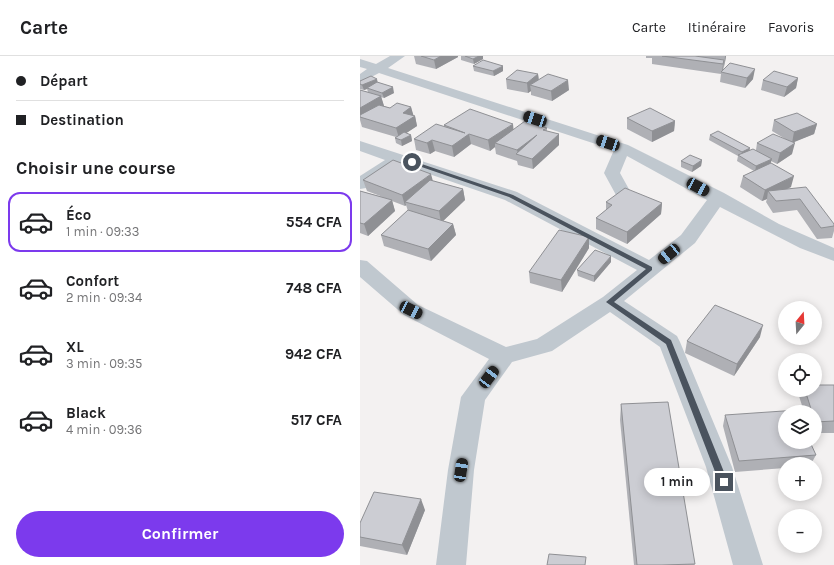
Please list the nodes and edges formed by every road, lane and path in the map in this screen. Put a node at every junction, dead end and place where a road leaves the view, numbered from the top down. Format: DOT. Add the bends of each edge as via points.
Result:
graph roads {
  1 [pos="399,56"];
  2 [pos="360,63"];
  3 [pos="378,69"];
  4 [pos="360,79"];
  5 [pos="360,146"];
  6 [pos="623,148"];
  7 [pos="398,157"];
  8 [pos="360,184"];
  9 [pos="622,191"];
  10 [pos="718,197"];
  11 [pos="834,255"];
  12 [pos="360,266"];
  13 [pos="650,269"];
  14 [pos="610,302"];
  15 [pos="504,356"];
  16 [pos="451,565"];
  17 [pos="748,565"];
  1 -- 3 [label="street"];
  2 -- 3 [label="street"];
  3 -- 4 [label="street"];
  3 -- 6 [label="street"];
  5 -- 7 [label="street"];
  6 -- 9 [label="street" via="612,173"];
  6 -- 10 [label="street"];
  7 -- 8 [label="street"];
  7 -- 13 [label="street" via="511,196"];
  10 -- 11 [label="street" via="774,228"];
  10 -- 13 [label="street" via="688,239"];
  12 -- 15 [label="street" via="411,310"];
  13 -- 14 [label="street"];
  14 -- 15 [label="street" via="544,345"];
  14 -- 17 [label="street" via="669,342 719,467"];
  15 -- 16 [label="street" via="473,397 461,470"];
}
